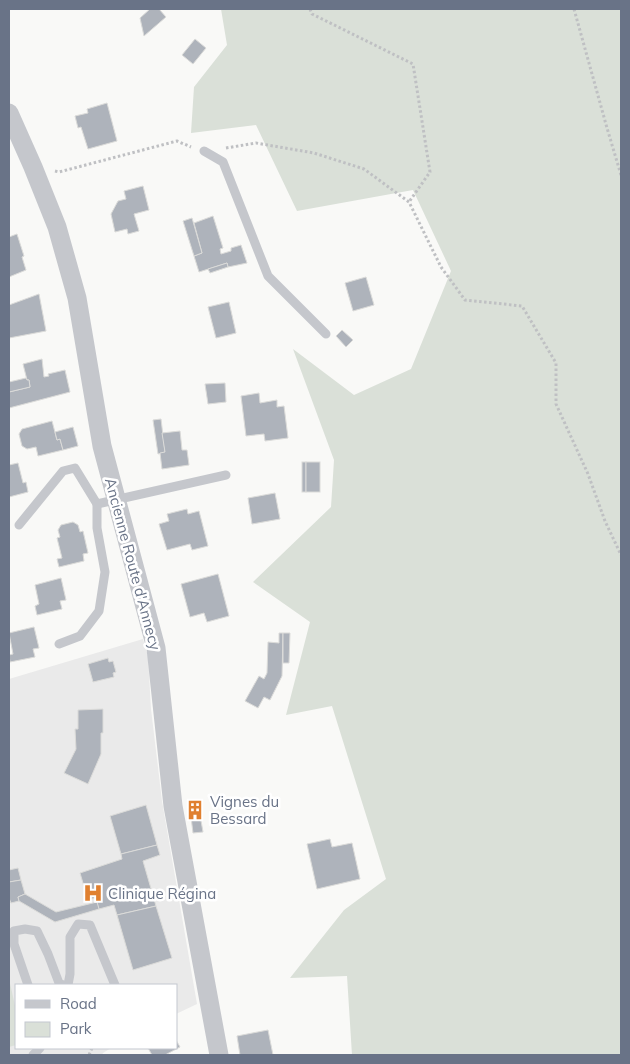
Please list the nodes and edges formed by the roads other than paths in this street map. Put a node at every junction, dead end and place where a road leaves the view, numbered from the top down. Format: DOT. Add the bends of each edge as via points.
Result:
graph roads {
  1 [pos="9,113"];
  2 [pos="204,152"];
  3 [pos="326,334"];
  4 [pos="226,475"];
  5 [pos="106,502"];
  6 [pos="20,525"];
  7 [pos="59,644"];
  8 [pos="28,984"];
  9 [pos="61,984"];
  10 [pos="68,984"];
  11 [pos="115,984"];
  12 [pos="219,1055"];
  1 -- 5 [label="street, Ancienne Route d'Annecy" via="57,227 77,298 102,446"];
  2 -- 3 [label="lane" via="224,162 268,276"];
  4 -- 5 [label="lane"];
  5 -- 6 [label="lane" via="75,468 63,472"];
  5 -- 7 [label="lane" via="96,528 105,572 99,611 80,636"];
  5 -- 12 [label="street, Ancienne Route d'Annecy" via="156,648 173,806"];
  8 -- 9 [label="lane" via="14,944 14,931 25,928 37,932"];
  10 -- 11 [label="lane" via="70,937 78,924 90,925"];
}
